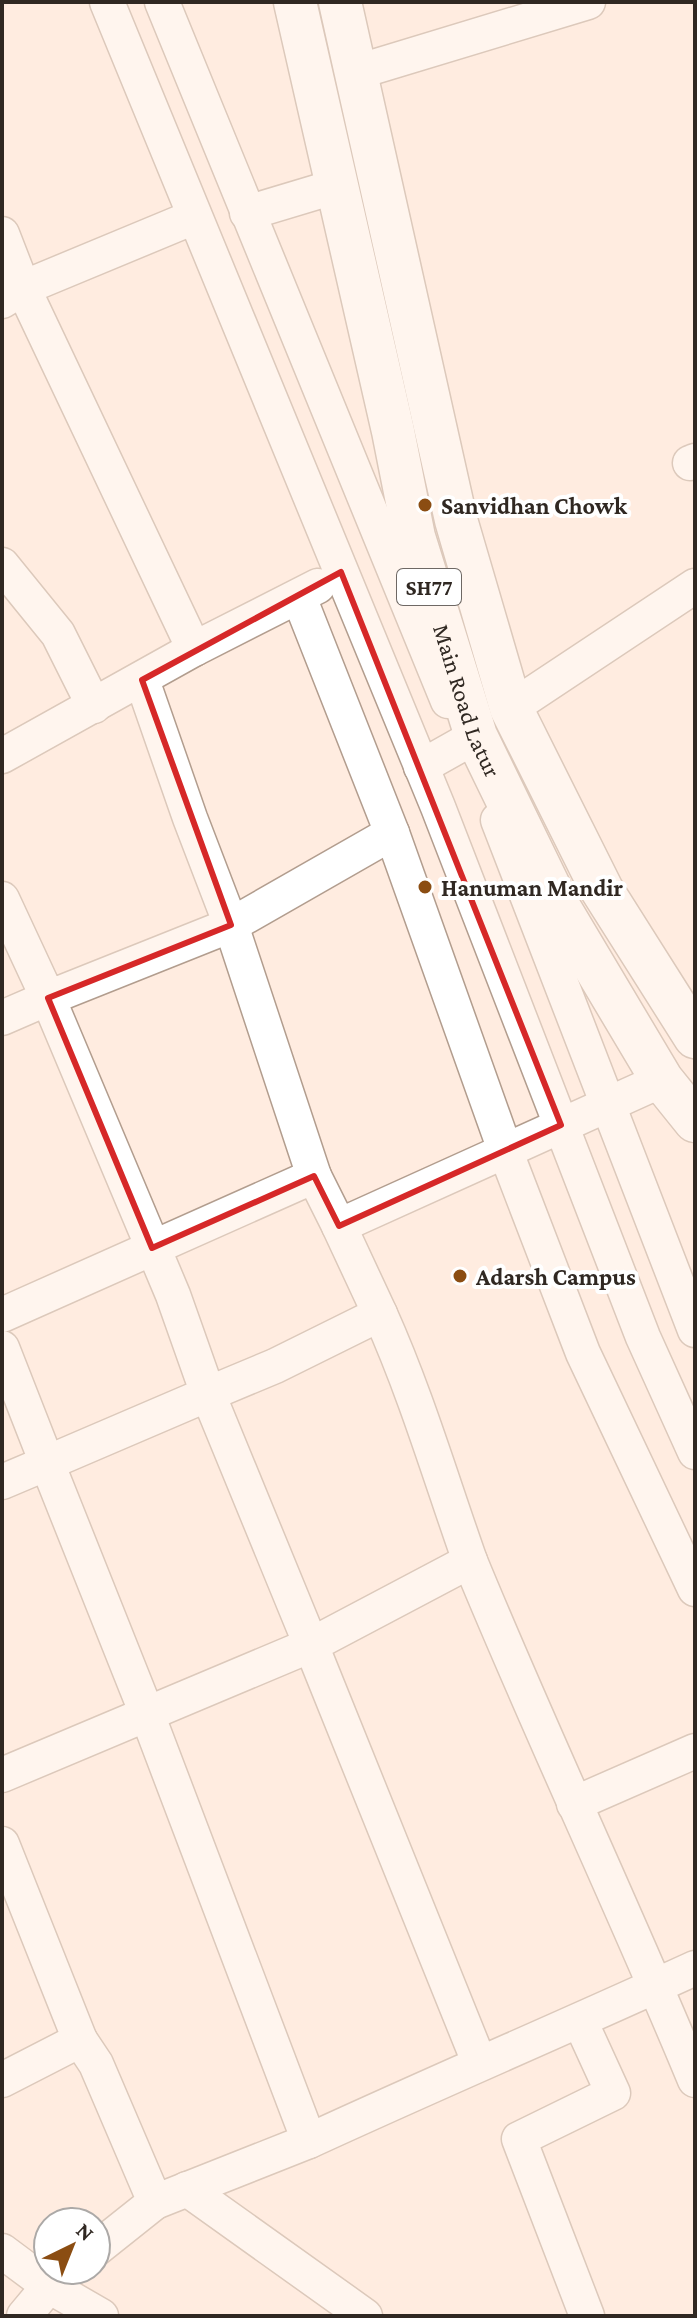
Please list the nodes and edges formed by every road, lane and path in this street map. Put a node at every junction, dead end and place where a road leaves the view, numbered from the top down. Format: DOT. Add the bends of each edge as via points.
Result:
graph roads {
  1 [pos="107,2"];
  2 [pos="162,2"];
  3 [pos="295,2"];
  4 [pos="340,2"];
  5 [pos="588,2"];
  6 [pos="357,72"];
  7 [pos="337,186"];
  8 [pos="247,213"];
  9 [pos="194,217"];
  10 [pos="2,234"];
  11 [pos="13,295"];
  12 [pos="456,520"];
  13 [pos="399,543"];
  14 [pos="2,565"];
  15 [pos="341,572"];
  16 [pos="695,586"];
  17 [pos="299,597"];
  18 [pos="194,649"];
  19 [pos="142,680"];
  20 [pos="94,706"];
  21 [pos="511,708"];
  22 [pos="470,739"];
  23 [pos="2,756"];
  24 [pos="421,767"];
  25 [pos="392,833"];
  26 [pos="2,899"];
  27 [pos="231,925"];
  28 [pos="48,998"];
  29 [pos="2,1018"];
  30 [pos="695,1037"];
  31 [pos="662,1080"];
  32 [pos="608,1106"];
  33 [pos="695,1121"];
  34 [pos="561,1125"];
  35 [pos="505,1150"];
  36 [pos="314,1176"];
  37 [pos="339,1226"];
  38 [pos="152,1248"];
  39 [pos="380,1314"];
  40 [pos="2,1315"];
  41 [pos="695,1330"];
  42 [pos="2,1348"];
  43 [pos="208,1394"];
  44 [pos="695,1452"];
  45 [pos="47,1463"];
  46 [pos="2,1482"];
  47 [pos="470,1561"];
  48 [pos="695,1589"];
  49 [pos="311,1645"];
  50 [pos="147,1714"];
  51 [pos="695,1751"];
  52 [pos="2,1775"];
  53 [pos="574,1804"];
  54 [pos="2,1844"];
  55 [pos="695,1968"];
  56 [pos="656,1986"];
  57 [pos="580,2021"];
  58 [pos="80,2040"];
  59 [pos="479,2062"];
  60 [pos="2,2080"];
  61 [pos="695,2080"];
  62 [pos="309,2141"];
  63 [pos="187,2189"];
  64 [pos="155,2202"];
  65 [pos="112,2236"];
  66 [pos="2,2251"];
  67 [pos="32,2265"];
  68 [pos="52,2286"];
  69 [pos="69,2286"];
  70 [pos="24,2316"];
  71 [pos="101,2316"];
  72 [pos="365,2316"];
  73 [pos="587,2316"];
  1 -- 9 [label="street"];
  2 -- 8 [label="street"];
  3 -- 7 [label="main road, Main Road Latur / SH77"];
  4 -- 6 [label="main road, Main Road Latur / SH77"];
  5 -- 6 [label="street"];
  6 -- 12 [label="main road, Main Road Latur / SH77"];
  7 -- 8 [label="street"];
  7 -- 13 [label="main road, Main Road Latur / SH77"];
  8 -- 13 [label="street"];
  9 -- 11 [label="street"];
  9 -- 15 [label="street"];
  10 -- 11 [label="street"];
  11 -- 18 [label="street"];
  12 -- 13 [label="street"];
  12 -- 21 [label="main road, Main Road Latur / SH77"];
  13 -- 15 [label="street"];
  13 -- 22 [label="main road, Main Road Latur / SH77"];
  14 -- 20 [label="street" via="58,634"];
  15 -- 17 [label="street"];
  15 -- 24 [label="street"];
  16 -- 21 [label="street"];
  17 -- 18 [label="street"];
  17 -- 25 [label="street"];
  18 -- 19 [label="street"];
  19 -- 20 [label="street"];
  19 -- 27 [label="street"];
  20 -- 23 [label="street"];
  21 -- 30 [label="main road, Main Road Latur / SH77" via="602,890"];
  22 -- 24 [label="street"];
  22 -- 31 [label="main road, Main Road Latur / SH77" via="559,907"];
  22 -- 32 [label="street"];
  24 -- 34 [label="street"];
  25 -- 27 [label="street"];
  25 -- 35 [label="street"];
  26 -- 28 [label="street"];
  27 -- 28 [label="street"];
  27 -- 36 [label="street"];
  28 -- 29 [label="street"];
  28 -- 38 [label="street"];
  31 -- 32 [label="street"];
  31 -- 33 [label="main road, Main Road Latur / SH77"];
  32 -- 34 [label="street"];
  32 -- 41 [label="street"];
  34 -- 35 [label="street"];
  34 -- 44 [label="street" via="643,1337"];
  35 -- 37 [label="street"];
  35 -- 48 [label="street" via="583,1353"];
  36 -- 37 [label="street"];
  36 -- 38 [label="street"];
  37 -- 39 [label="street"];
  38 -- 40 [label="street"];
  38 -- 43 [label="street"];
  39 -- 43 [label="street"];
  39 -- 47 [label="street" via="407,1375"];
  42 -- 45 [label="street"];
  43 -- 45 [label="street"];
  43 -- 49 [label="street"];
  45 -- 46 [label="street"];
  45 -- 50 [label="street"];
  47 -- 49 [label="street"];
  47 -- 53 [label="street"];
  49 -- 50 [label="street"];
  49 -- 59 [label="street"];
  50 -- 52 [label="street"];
  50 -- 62 [label="street"];
  51 -- 53 [label="street"];
  53 -- 56 [label="street"];
  54 -- 58 [label="street"];
  55 -- 56 [label="street"];
  56 -- 57 [label="street"];
  56 -- 61 [label="street"];
  57 -- 59 [label="street"];
  57 -- 73 [label="street" via="613,2093 519,2139"];
  58 -- 60 [label="street"];
  58 -- 64 [label="street" via="96,2064"];
  59 -- 62 [label="street"];
  62 -- 63 [label="street"];
  63 -- 64 [label="street"];
  63 -- 72 [label="street"];
  64 -- 65 [label="street"];
  66 -- 67 [label="street"];
  68 -- 70 [label="street"];
  69 -- 71 [label="street"];
}
